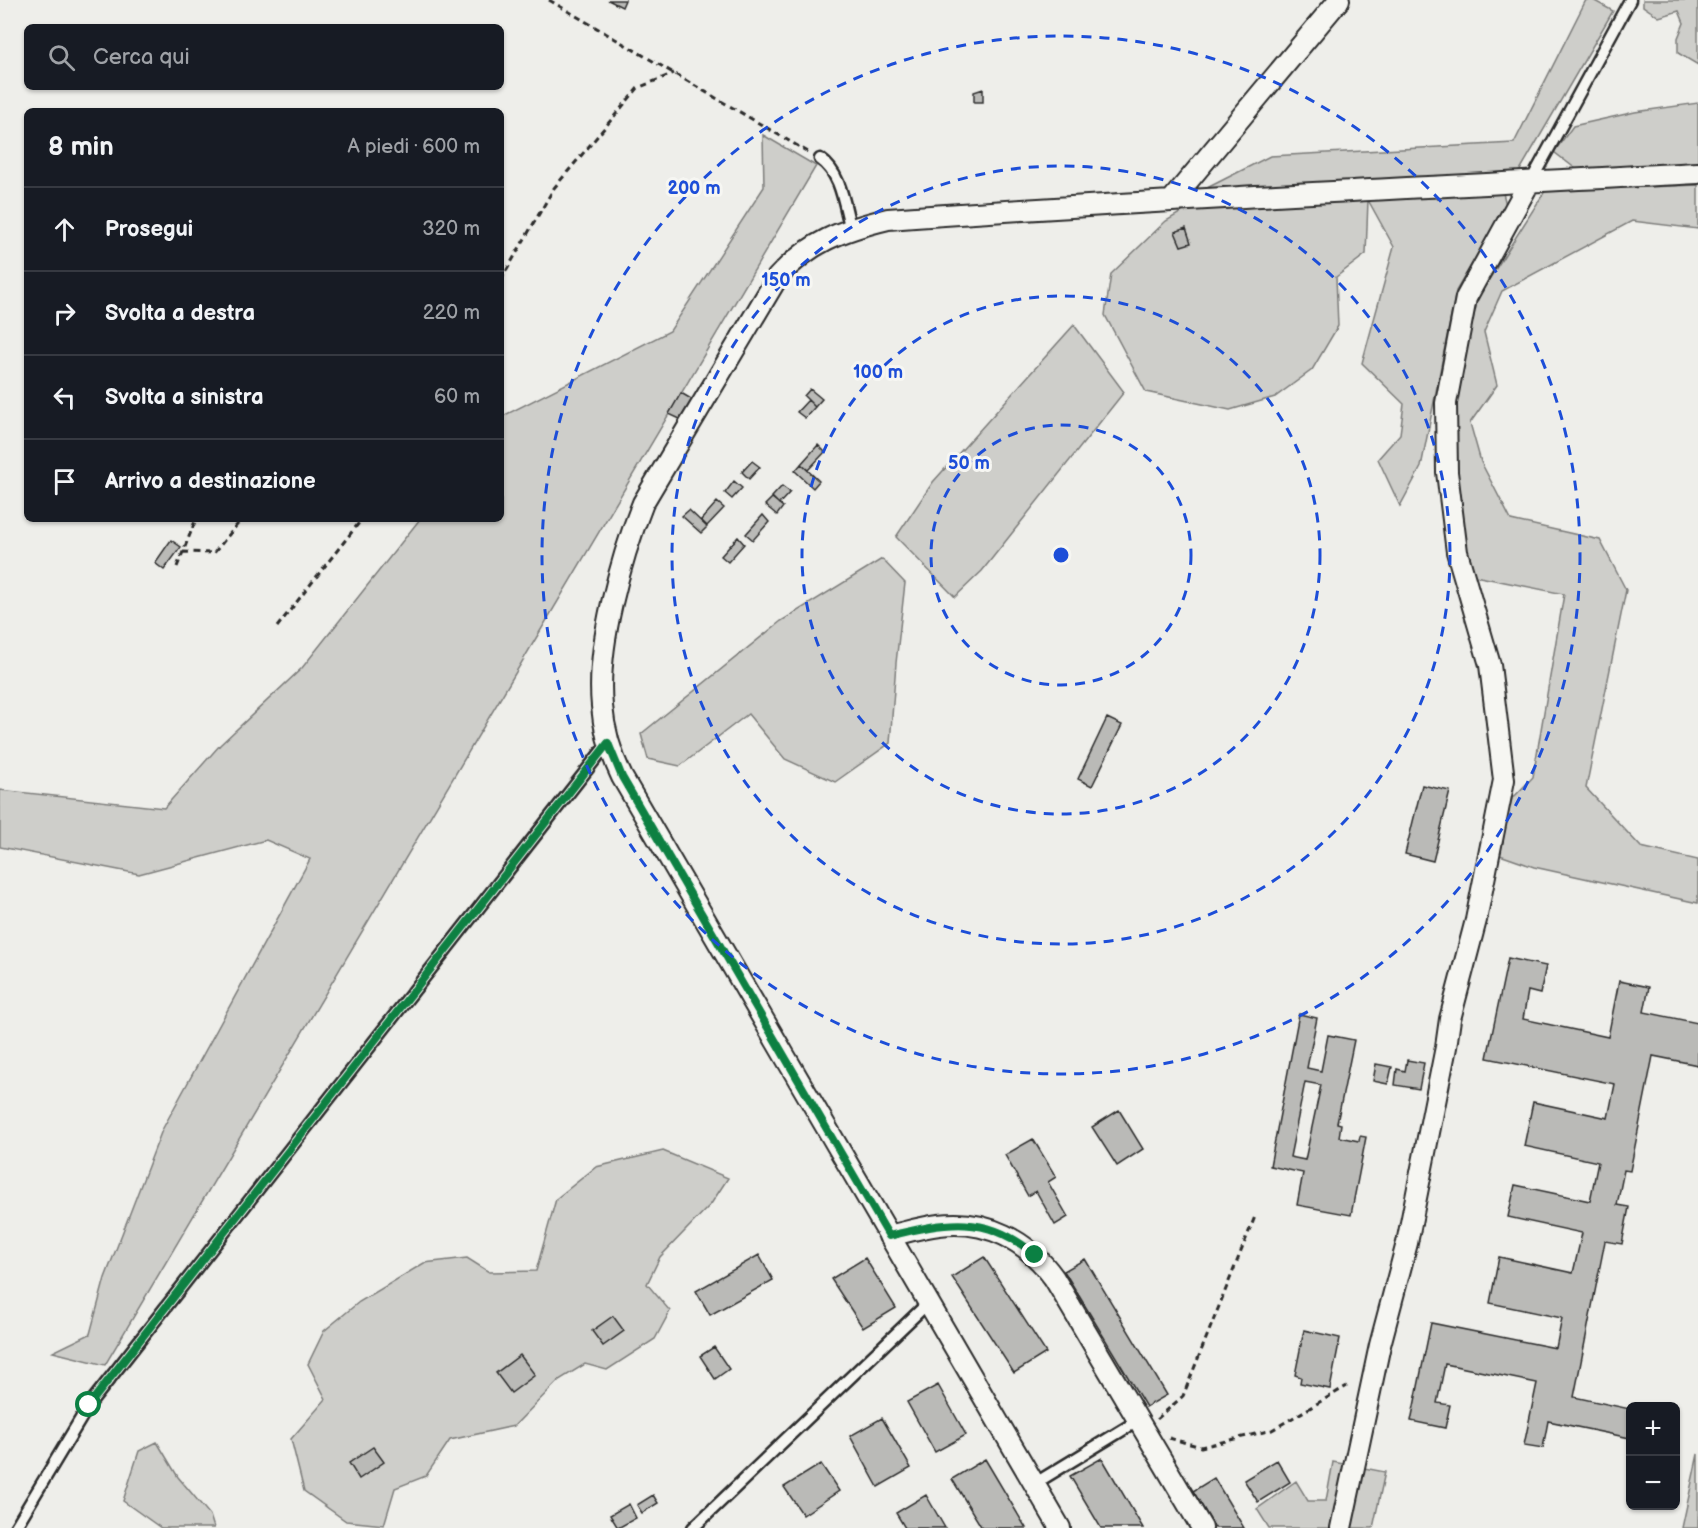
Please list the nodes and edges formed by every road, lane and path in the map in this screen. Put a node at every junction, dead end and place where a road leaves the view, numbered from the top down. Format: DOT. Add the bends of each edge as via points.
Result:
graph roads {
  1 [pos="549,0"];
  2 [pos="1339,0"];
  3 [pos="1629,0"];
  4 [pos="674,73"];
  5 [pos="820,159"];
  6 [pos="1698,173"];
  7 [pos="1529,183"];
  8 [pos="1172,200"];
  9 [pos="851,230"];
  10 [pos="504,275"];
  11 [pos="195,522"];
  12 [pos="239,522"];
  13 [pos="360,522"];
  14 [pos="183,552"];
  15 [pos="177,567"];
  16 [pos="277,627"];
  17 [pos="608,743"];
  18 [pos="1256,1214"];
  19 [pos="889,1236"];
  20 [pos="928,1303"];
  21 [pos="1347,1386"];
  22 [pos="1142,1425"];
  23 [pos="1034,1484"];
  24 [pos="15,1528"];
  25 [pos="693,1528"];
  26 [pos="1060,1528"];
  27 [pos="1202,1528"];
  28 [pos="1341,1528"];
  1 -- 4 [label="path"];
  2 -- 8 [label="street"];
  3 -- 7 [label="lane"];
  4 -- 5 [label="path"];
  4 -- 10 [label="path" via="638,88 554,188"];
  5 -- 9 [label="lane" via="833,171"];
  6 -- 7 [label="street"];
  7 -- 8 [label="street"];
  7 -- 28 [label="street" via="1466,298 1446,403 1447,472 1457,552 1490,665 1504,780 1476,920 1450,1019 1407,1243 1380,1345"];
  8 -- 9 [label="street" via="888,219"];
  9 -- 17 [label="street" via="808,250 777,278 643,503 608,628 602,703"];
  11 -- 14 [label="path"];
  12 -- 14 [label="path" via="214,553"];
  13 -- 16 [label="path"];
  14 -- 15 [label="path"];
  17 -- 19 [label="street" via="622,777"];
  17 -- 24 [label="lane" via="89,1405"];
  18 -- 22 [label="path" via="1183,1396"];
  19 -- 20 [label="street"];
  19 -- 22 [label="street" via="939,1225 978,1225 1004,1234 1028,1249 1054,1278"];
  20 -- 23 [label="street"];
  20 -- 25 [label="lane"];
  21 -- 22 [label="path" via="1272,1430 1201,1447"];
  22 -- 23 [label="lane"];
  22 -- 27 [label="street"];
  23 -- 26 [label="street"];
}
